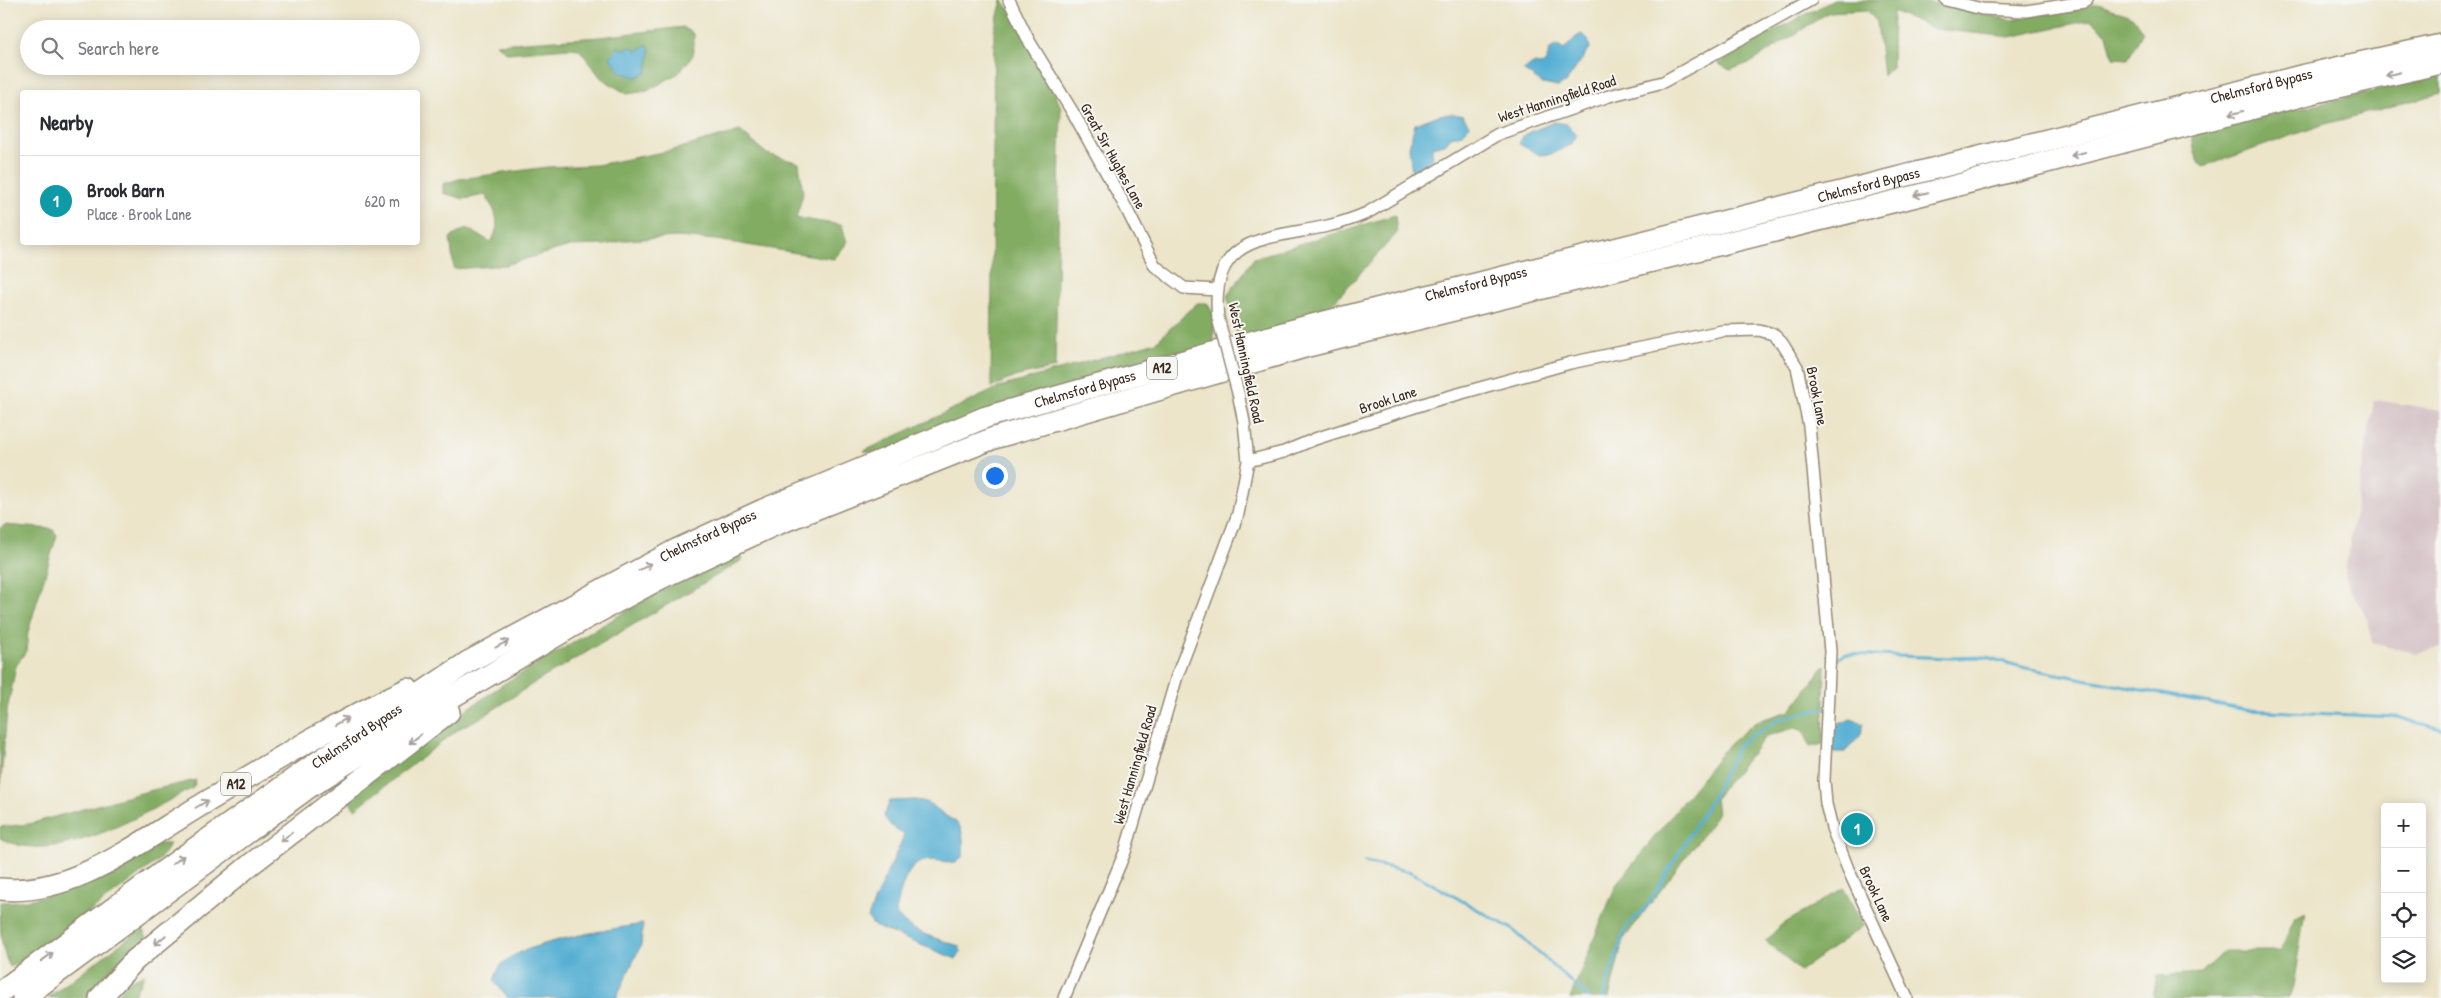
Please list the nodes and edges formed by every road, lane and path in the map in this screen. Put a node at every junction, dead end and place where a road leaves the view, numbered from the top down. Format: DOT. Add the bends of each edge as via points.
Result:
graph roads {
  1 [pos="1009,0"];
  2 [pos="1811,0"];
  3 [pos="1946,0"];
  4 [pos="2087,0"];
  5 [pos="2441,45"];
  6 [pos="2441,64"];
  7 [pos="1218,290"];
  8 [pos="1248,461"];
  9 [pos="468,662"];
  10 [pos="507,664"];
  11 [pos="159,829"];
  12 [pos="0,874"];
  13 [pos="0,889"];
  14 [pos="10,992"];
  15 [pos="100,998"];
  16 [pos="1064,998"];
  17 [pos="1907,998"];
  1 -- 7 [label="street, Great Sir Hughes Lane" via="1029,41 1125,206 1155,266 1184,288"];
  2 -- 7 [label="street, West Hanningfield Road" via="1663,82 1584,104 1498,134 1349,221 1250,242 1225,266"];
  3 -- 4 [label="street" via="1982,9 2026,11"];
  9 -- 5 [label="highway, Chelmsford Bypass / A12, one-way" via="676,550 986,417 1297,329 2305,75"];
  6 -- 10 [label="highway, Chelmsford Bypass / A12, one-way" via="2312,93 1920,195 1308,346 994,438 772,526 661,578"];
  7 -- 8 [label="street, West Hanningfield Road, bridge" via="1218,318 1238,393"];
  8 -- 16 [label="street, West Hanningfield Road" via="1238,514 1177,676 1125,852"];
  8 -- 17 [label="street, Brook Lane" via="1284,452 1433,401 1570,363 1722,331 1760,330 1773,334 1797,367 1808,426 1830,651 1824,771 1826,804 1844,861"];
  11 -- 9 [label="highway, A12, one-way" via="358,712"];
  14 -- 9 [label="highway, Chelmsford Bypass / A12, one-way" via="187,854 304,771"];
  10 -- 14 [label="highway, Chelmsford Bypass / A12" via="309,787"];
  10 -- 15 [label="highway, A12, one-way" via="452,710 250,864 135,960"];
  11 -- 12 [label="highway, A12" via="58,872 36,876"];
  11 -- 13 [label="highway, A12" via="100,867 69,880 32,888"];
}
